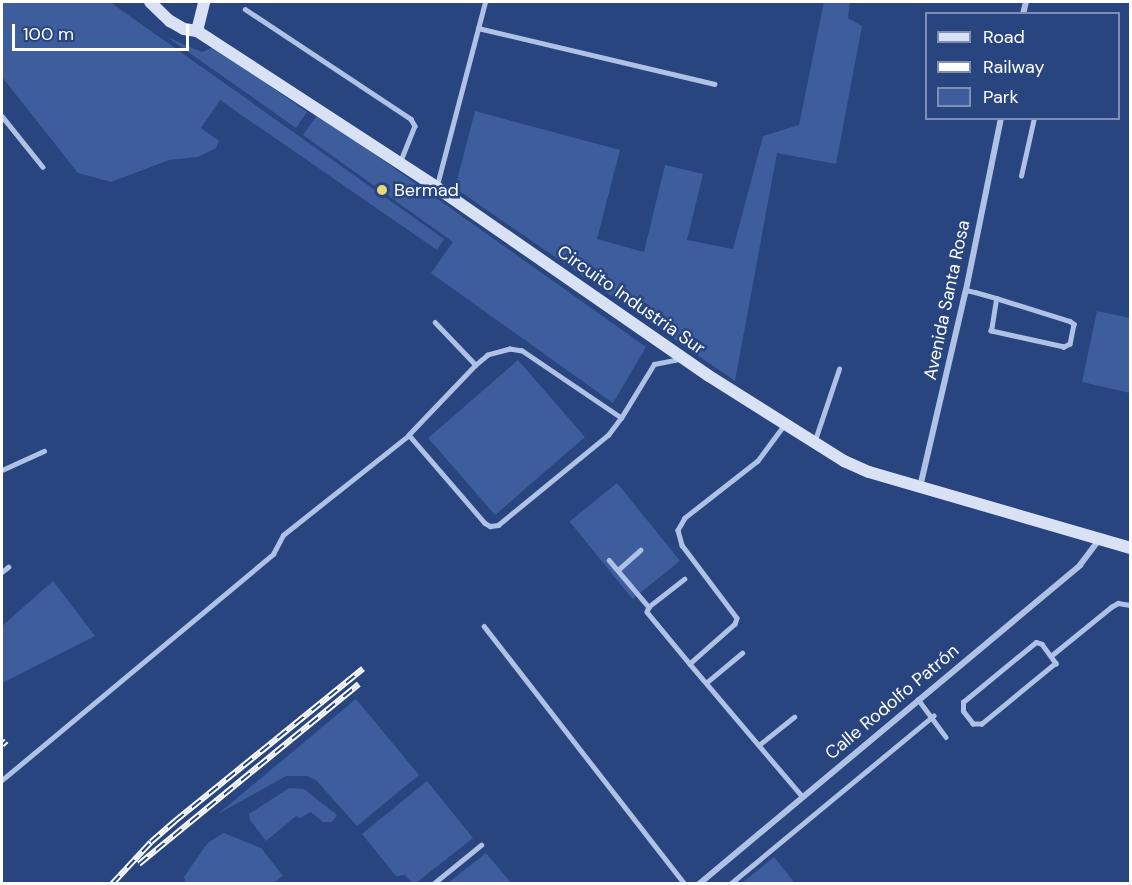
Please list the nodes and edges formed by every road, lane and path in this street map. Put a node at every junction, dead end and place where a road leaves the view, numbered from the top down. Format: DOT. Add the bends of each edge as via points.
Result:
graph roads {
  1 [pos="150,2"];
  2 [pos="204,2"];
  3 [pos="484,2"];
  4 [pos="245,9"];
  5 [pos="478,28"];
  6 [pos="196,31"];
  7 [pos="714,84"];
  8 [pos="2,116"];
  9 [pos="1001,120"];
  10 [pos="1034,120"];
  11 [pos="400,163"];
  12 [pos="43,167"];
  13 [pos="1021,176"];
  14 [pos="436,187"];
  15 [pos="966,290"];
  16 [pos="996,298"];
  17 [pos="435,322"];
  18 [pos="684,359"];
  19 [pos="476,365"];
  20 [pos="839,369"];
  21 [pos="621,418"];
  22 [pos="784,425"];
  23 [pos="409,435"];
  24 [pos="814,442"];
  25 [pos="44,451"];
  26 [pos="2,470"];
  27 [pos="921,487"];
  28 [pos="1100,539"];
  29 [pos="1131,548"];
  30 [pos="640,550"];
  31 [pos="609,560"];
  32 [pos="8,567"];
  33 [pos="618,570"];
  34 [pos="2,572"];
  35 [pos="685,579"];
  36 [pos="1131,605"];
  37 [pos="649,607"];
  38 [pos="484,626"];
  39 [pos="742,652"];
  40 [pos="1052,655"];
  41 [pos="690,664"];
  42 [pos="706,683"];
  43 [pos="918,699"];
  44 [pos="933,716"];
  45 [pos="794,717"];
  46 [pos="946,737"];
  47 [pos="759,746"];
  48 [pos="2,780"];
  49 [pos="802,796"];
  50 [pos="481,845"];
  51 [pos="433,884"];
  52 [pos="685,884"];
  53 [pos="699,884"];
  54 [pos="730,884"];
  1 -- 6 [label="main road, Circuito Industria Sur" via="170,21"];
  2 -- 6 [label="main road"];
  3 -- 5 [label="lane"];
  4 -- 11 [label="lane" via="411,119 415,126"];
  5 -- 7 [label="lane"];
  5 -- 14 [label="lane"];
  6 -- 11 [label="main road, Circuito Industria Sur"];
  8 -- 12 [label="lane"];
  9 -- 15 [label="street, Avenida Santa Rosa"];
  10 -- 13 [label="lane"];
  11 -- 14 [label="main road, Circuito Industria Sur"];
  14 -- 18 [label="main road, Circuito Industria Sur"];
  15 -- 16 [label="lane"];
  15 -- 27 [label="street, Avenida Santa Rosa"];
  16 -- 16 [label="lane" via="1070,321 1074,324 1070,344 1064,347 991,331"];
  17 -- 19 [label="lane"];
  18 -- 21 [label="lane" via="654,364"];
  18 -- 22 [label="main road, Circuito Industria Sur"];
  19 -- 21 [label="lane" via="497,352 522,351"];
  19 -- 23 [label="lane"];
  20 -- 24 [label="lane"];
  21 -- 23 [label="lane" via="608,435 498,525 490,526"];
  22 -- 24 [label="main road, Circuito Industria Sur"];
  22 -- 41 [label="lane" via="758,461 680,524 678,537 682,545 737,618"];
  23 -- 48 [label="lane" via="283,535 273,554"];
  24 -- 27 [label="main road, Circuito Industria Sur" via="869,472"];
  25 -- 26 [label="lane"];
  27 -- 28 [label="main road, Circuito Industria Sur"];
  28 -- 29 [label="main road, Circuito Industria Sur"];
  28 -- 43 [label="street, Calle Rodolfo Patrón" via="1080,565"];
  30 -- 33 [label="lane"];
  31 -- 33 [label="lane"];
  32 -- 34 [label="lane"];
  33 -- 37 [label="lane"];
  35 -- 37 [label="lane"];
  36 -- 40 [label="lane" via="1111,606"];
  37 -- 41 [label="lane" via="647,614"];
  38 -- 52 [label="lane"];
  39 -- 42 [label="lane"];
  40 -- 40 [label="lane" via="1042,644 1033,644 963,702 968,719 976,726 982,723 1054,665"];
  41 -- 42 [label="lane"];
  42 -- 47 [label="lane"];
  43 -- 44 [label="lane"];
  43 -- 49 [label="street, Calle Rodolfo Patrón"];
  44 -- 46 [label="lane"];
  44 -- 54 [label="lane"];
  45 -- 47 [label="lane"];
  47 -- 49 [label="lane"];
  49 -- 53 [label="street, Calle Rodolfo Patrón"];
  50 -- 51 [label="lane"];
}
